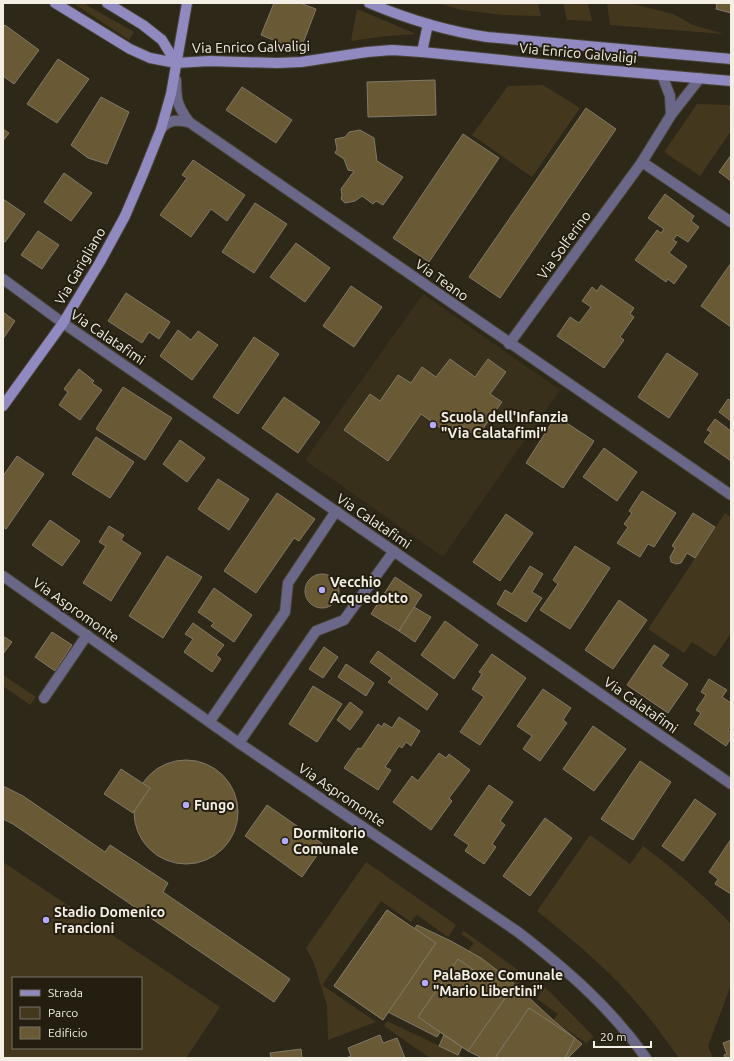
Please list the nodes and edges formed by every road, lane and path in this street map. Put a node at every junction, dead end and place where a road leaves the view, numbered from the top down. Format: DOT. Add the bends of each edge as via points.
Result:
graph roads {
  1 [pos="55,3"];
  2 [pos="107,3"];
  3 [pos="188,3"];
  4 [pos="369,3"];
  5 [pos="428,24"];
  6 [pos="422,52"];
  7 [pos="731,59"];
  8 [pos="176,63"];
  9 [pos="662,75"];
  10 [pos="700,78"];
  11 [pos="731,81"];
  12 [pos="671,115"];
  13 [pos="189,122"];
  14 [pos="161,129"];
  15 [pos="642,162"];
  16 [pos="731,222"];
  17 [pos="3,278"];
  18 [pos="63,323"];
  19 [pos="510,344"];
  20 [pos="3,406"];
  21 [pos="731,495"];
  22 [pos="336,511"];
  23 [pos="394,551"];
  24 [pos="3,576"];
  25 [pos="87,635"];
  26 [pos="44,698"];
  27 [pos="210,721"];
  28 [pos="239,742"];
  29 [pos="731,784"];
  30 [pos="646,1058"];
  1 -- 8 [label="street, Via Enrico Galvaligi" via="130,49 150,58"];
  2 -- 8 [label="street" via="162,40"];
  3 -- 8 [label="street, Via Garigliano"];
  4 -- 5 [label="street, Via Enrico Galvaligi"];
  5 -- 6 [label="street"];
  5 -- 7 [label="street, Via Enrico Galvaligi" via="455,32 487,37"];
  6 -- 8 [label="street, Via Enrico Galvaligi" via="373,51 300,62"];
  6 -- 9 [label="street, Via Enrico Galvaligi"];
  8 -- 13 [label="street, Via Teano" via="176,94 179,108"];
  8 -- 14 [label="street, Via Garigliano"];
  9 -- 10 [label="street, Via Enrico Galvaligi"];
  9 -- 12 [label="street" via="670,96"];
  10 -- 11 [label="street, Via Enrico Galvaligi"];
  10 -- 12 [label="street, Via Solferino"];
  12 -- 15 [label="street, Via Solferino"];
  13 -- 14 [label="street" via="171,121"];
  13 -- 19 [label="street, Via Teano"];
  14 -- 18 [label="street, Via Garigliano" via="125,216"];
  15 -- 16 [label="street"];
  15 -- 19 [label="street, Via Solferino"];
  17 -- 18 [label="street, Via Calatafimi"];
  18 -- 20 [label="street, Via Garigliano"];
  18 -- 22 [label="street, Via Calatafimi"];
  19 -- 21 [label="street, Via Teano"];
  22 -- 23 [label="street, Via Calatafimi"];
  22 -- 27 [label="street" via="288,583 286,612"];
  23 -- 28 [label="street" via="344,620 316,631"];
  23 -- 29 [label="street, Via Calatafimi"];
  24 -- 25 [label="street, Via Aspromonte"];
  25 -- 26 [label="street"];
  25 -- 27 [label="street, Via Aspromonte"];
  27 -- 28 [label="street, Via Aspromonte"];
  28 -- 30 [label="street, Via Aspromonte" via="518,932 556,961 590,992 632,1038"];
}
